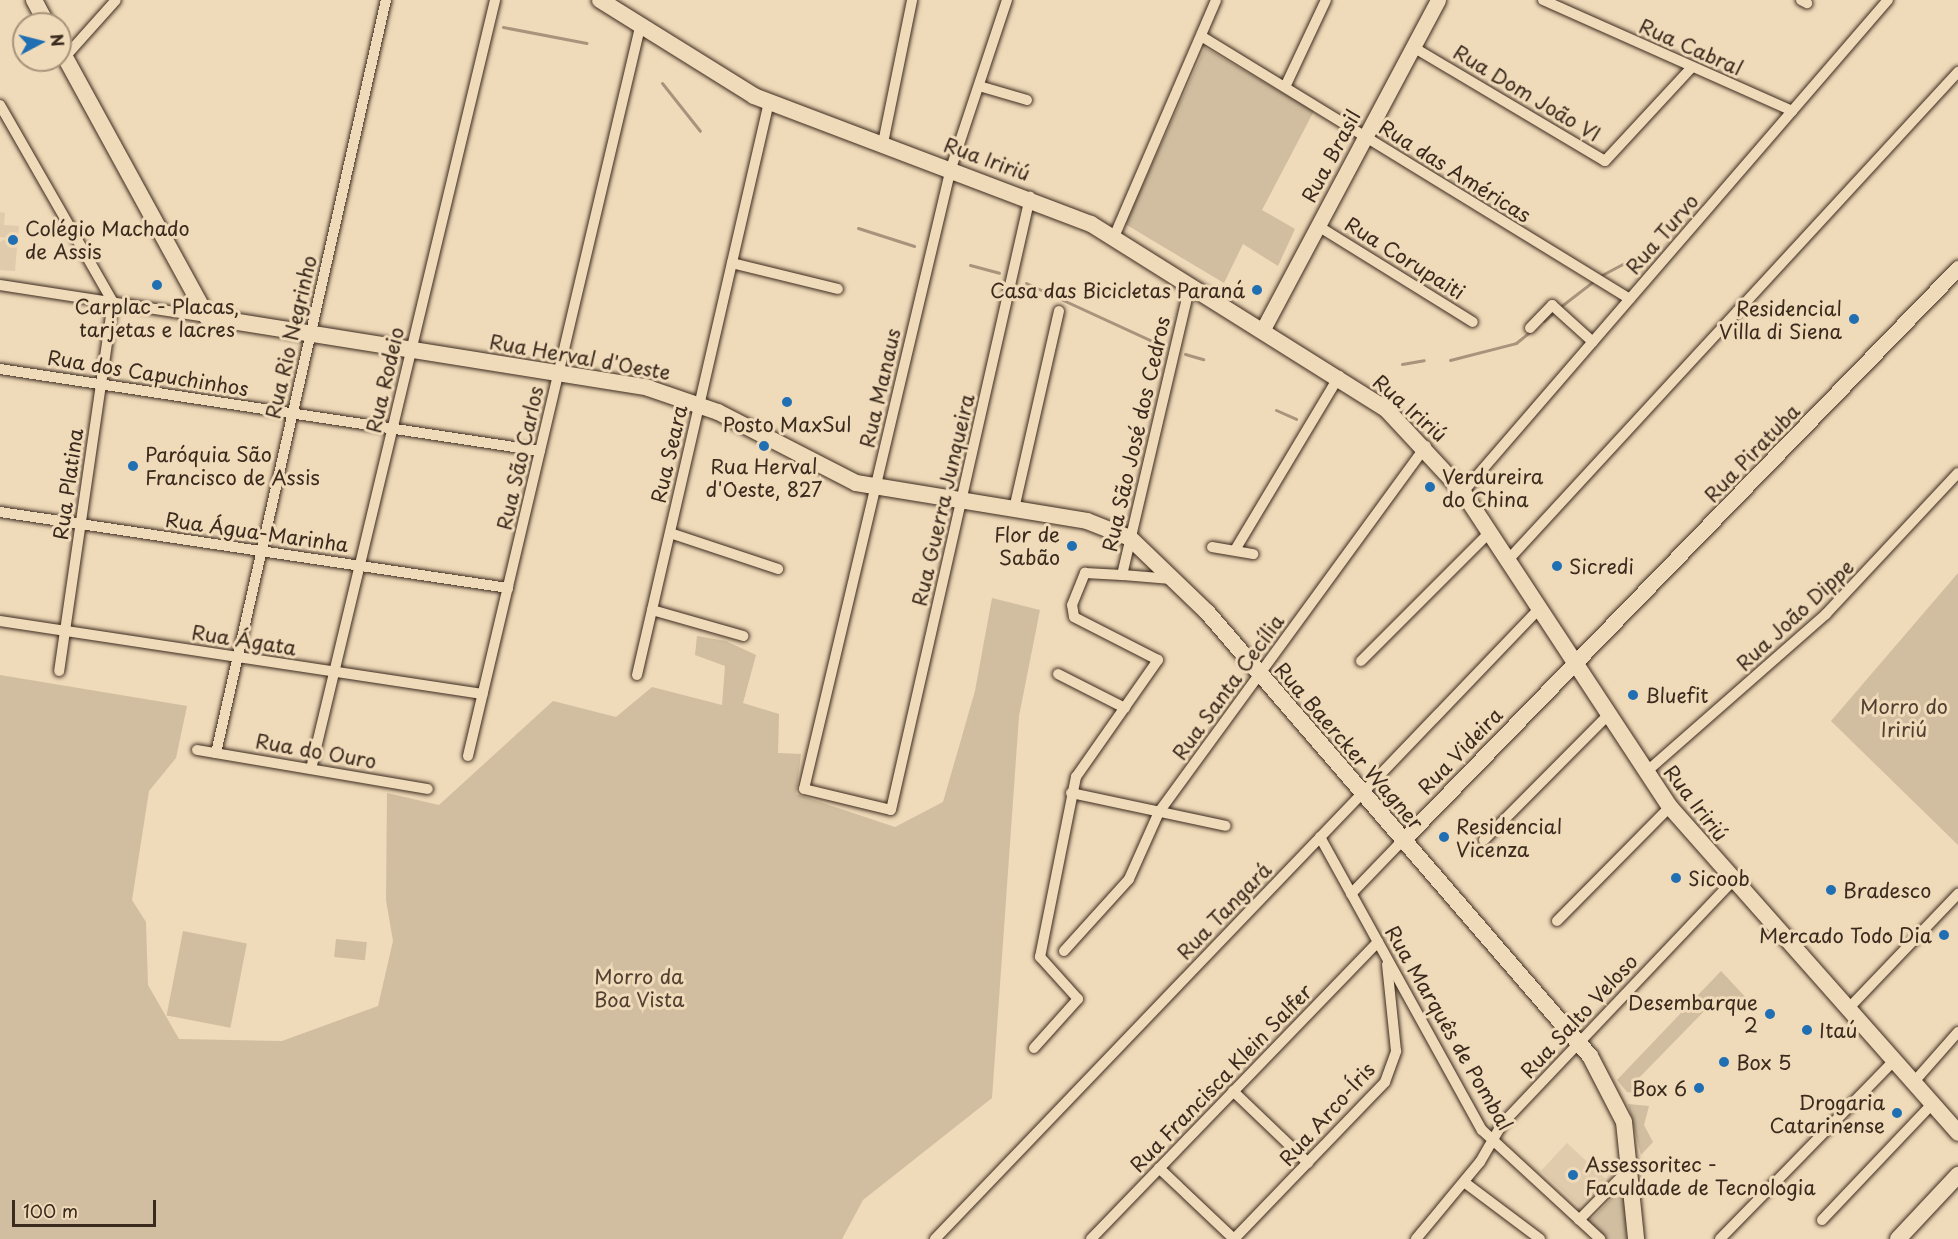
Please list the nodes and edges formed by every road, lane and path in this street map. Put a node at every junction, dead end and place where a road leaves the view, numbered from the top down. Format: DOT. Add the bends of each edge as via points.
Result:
graph roads {
  1 [pos="116,0"];
  2 [pos="386,0"];
  3 [pos="495,0"];
  4 [pos="600,0"];
  5 [pos="912,0"];
  6 [pos="1007,0"];
  7 [pos="1216,0"];
  8 [pos="1326,0"];
  9 [pos="1438,0"];
  10 [pos="1543,0"];
  11 [pos="1888,0"];
  12 [pos="640,27"];
  13 [pos="1201,36"];
  14 [pos="72,42"];
  15 [pos="1413,47"];
  16 [pos="1692,67"];
  17 [pos="72,70"];
  18 [pos="1958,72"];
  19 [pos="979,86"];
  20 [pos="1285,87"];
  21 [pos="1027,100"];
  22 [pos="769,102"];
  23 [pos="0,105"];
  24 [pos="1792,111"];
  25 [pos="1365,136"];
  26 [pos="883,143"];
  27 [pos="951,168"];
  28 [pos="1030,197"];
  29 [pos="1318,226"];
  30 [pos="1114,237"];
  31 [pos="732,263"];
  32 [pos="1958,268"];
  33 [pos="1190,284"];
  34 [pos="0,285"];
  35 [pos="838,289"];
  36 [pos="1630,299"];
  37 [pos="113,302"];
  38 [pos="1059,311"];
  39 [pos="207,317"];
  40 [pos="1473,322"];
  41 [pos="1530,328"];
  42 [pos="1262,331"];
  43 [pos="311,333"];
  44 [pos="1593,342"];
  45 [pos="411,349"];
  46 [pos="0,369"];
  47 [pos="559,372"];
  48 [pos="1339,376"];
  49 [pos="101,384"];
  50 [pos="699,404"];
  51 [pos="293,414"];
  52 [pos="392,429"];
  53 [pos="1426,446"];
  54 [pos="540,451"];
  55 [pos="1958,473"];
  56 [pos="875,488"];
  57 [pos="1463,492"];
  58 [pos="961,501"];
  59 [pos="1014,509"];
  60 [pos="0,512"];
  61 [pos="80,524"];
  62 [pos="1490,532"];
  63 [pos="670,533"];
  64 [pos="1130,538"];
  65 [pos="1212,547"];
  66 [pos="1235,550"];
  67 [pos="262,551"];
  68 [pos="1253,554"];
  69 [pos="1508,560"];
  70 [pos="360,566"];
  71 [pos="778,569"];
  72 [pos="1122,575"];
  73 [pos="1176,579"];
  74 [pos="508,588"];
  75 [pos="1539,609"];
  76 [pos="652,610"];
  77 [pos="0,621"];
  78 [pos="64,631"];
  79 [pos="743,636"];
  80 [pos="238,657"];
  81 [pos="1361,661"];
  82 [pos="1576,666"];
  83 [pos="59,671"];
  84 [pos="335,671"];
  85 [pos="1058,674"];
  86 [pos="637,675"];
  87 [pos="1259,675"];
  88 [pos="483,694"];
  89 [pos="1125,708"];
  90 [pos="1607,716"];
  91 [pos="197,750"];
  92 [pos="216,753"];
  93 [pos="468,756"];
  94 [pos="311,769"];
  95 [pos="1645,773"];
  96 [pos="429,789"];
  97 [pos="1071,793"];
  98 [pos="1362,793"];
  99 [pos="1670,807"];
  100 [pos="891,810"];
  101 [pos="1159,812"];
  102 [pos="1226,826"];
  103 [pos="1320,837"];
  104 [pos="1404,839"];
  105 [pos="1484,840"];
  106 [pos="1732,882"];
  107 [pos="1351,894"];
  108 [pos="1958,894"];
  109 [pos="1557,921"];
  110 [pos="1378,942"];
  111 [pos="1064,951"];
  112 [pos="1386,957"];
  113 [pos="1847,1010"];
  114 [pos="1958,1032"];
  115 [pos="1578,1041"];
  116 [pos="1034,1048"];
  117 [pos="1893,1061"];
  118 [pos="1913,1083"];
  119 [pos="1233,1091"];
  120 [pos="1932,1104"];
  121 [pos="1958,1133"];
  122 [pos="1491,1142"];
  123 [pos="1308,1163"];
  124 [pos="1632,1165"];
  125 [pos="1159,1168"];
  126 [pos="1958,1174"];
  127 [pos="1464,1182"];
  128 [pos="1579,1220"];
  129 [pos="1822,1220"];
  130 [pos="1904,1237"];
  131 [pos="935,1239"];
  132 [pos="1091,1239"];
  133 [pos="1234,1239"];
  134 [pos="1416,1239"];
  135 [pos="1540,1239"];
  136 [pos="1600,1239"];
  137 [pos="1636,1239"];
  138 [pos="1720,1239"];
  1 -- 14 [label="street"];
  2 -- 43 [label="street, Rua Rio Negrinho"];
  3 -- 45 [label="street, Rua Rodeio"];
  4 -- 12 [label="main road, Rua Iririú"];
  5 -- 26 [label="street"];
  6 -- 19 [label="street, Rua Manaus"];
  7 -- 13 [label="street"];
  8 -- 20 [label="street"];
  9 -- 15 [label="main road, Rua Brasil"];
  10 -- 16 [label="street, Rua Cabral"];
  11 -- 24 [label="street, Rua Turvo"];
  12 -- 22 [label="main road, Rua Iririú" via="708,72"];
  12 -- 47 [label="street, Rua São Carlos"];
  13 -- 20 [label="street, Rua das Américas"];
  13 -- 30 [label="street"];
  15 -- 16 [label="street, Rua Dom João VI" via="1605,161"];
  15 -- 25 [label="main road, Rua Brasil"];
  16 -- 24 [label="street, Rua Cabral"];
  17 -- 39 [label="main road"];
  18 -- 69 [label="street"];
  19 -- 21 [label="street"];
  19 -- 27 [label="street, Rua Manaus"];
  20 -- 25 [label="street, Rua das Américas"];
  22 -- 26 [label="main road, Rua Iririú"];
  22 -- 31 [label="street, Rua Seara"];
  23 -- 37 [label="street"];
  24 -- 36 [label="street, Rua Turvo"];
  25 -- 29 [label="main road, Rua Brasil"];
  25 -- 36 [label="street, Rua das Américas"];
  26 -- 27 [label="main road, Rua Iririú"];
  27 -- 28 [label="main road, Rua Iririú"];
  27 -- 56 [label="street, Rua Manaus"];
  28 -- 30 [label="main road, Rua Iririú"];
  28 -- 58 [label="street, Rua Guerra Junqueira"];
  29 -- 40 [label="street, Rua Corupaiti"];
  29 -- 42 [label="main road, Rua Brasil"];
  30 -- 33 [label="main road, Rua Iririú"];
  31 -- 35 [label="street"];
  31 -- 50 [label="street, Rua Seara"];
  32 -- 82 [label="main road, Rua Piratuba"];
  33 -- 42 [label="main road, Rua Iririú"];
  33 -- 64 [label="street, Rua São José dos Cedros"];
  34 -- 37 [label="street, Rua Herval d'Oeste"];
  36 -- 44 [label="street, Rua Turvo"];
  37 -- 39 [label="street, Rua Herval d'Oeste"];
  37 -- 49 [label="street, Rua Platina"];
  38 -- 59 [label="street"];
  39 -- 43 [label="main road, Rua Herval d'Oeste"];
  41 -- 44 [label="street" via="1552,305"];
  42 -- 48 [label="main road, Rua Iririú"];
  43 -- 45 [label="main road, Rua Herval d'Oeste"];
  43 -- 51 [label="street, Rua Rio Negrinho"];
  44 -- 57 [label="street, Rua Turvo"];
  45 -- 47 [label="main road, Rua Herval d'Oeste"];
  45 -- 52 [label="street, Rua Rodeio"];
  46 -- 49 [label="street, Rua dos Capuchinhos"];
  47 -- 50 [label="main road, Rua Herval d'Oeste" via="648,388"];
  47 -- 54 [label="street, Rua São Carlos"];
  48 -- 53 [label="main road, Rua Iririú"];
  48 -- 66 [label="street"];
  49 -- 51 [label="street, Rua dos Capuchinhos"];
  49 -- 61 [label="street, Rua Platina"];
  50 -- 56 [label="main road, Rua Herval d'Oeste" via="828,471"];
  50 -- 63 [label="street, Rua Seara"];
  51 -- 52 [label="street, Rua dos Capuchinhos"];
  51 -- 67 [label="street, Rua Rio Negrinho"];
  52 -- 54 [label="street, Rua dos Capuchinhos"];
  52 -- 70 [label="street, Rua Rodeio"];
  53 -- 57 [label="main road, Rua Iririú"];
  53 -- 87 [label="street, Rua Santa Cecília"];
  54 -- 74 [label="street, Rua São Carlos"];
  55 -- 95 [label="street, Rua João Dippe" via="1826,614"];
  56 -- 58 [label="main road, Rua Herval d'Oeste"];
  56 -- 100 [label="street, Rua Manaus" via="804,789"];
  57 -- 62 [label="main road, Rua Iririú"];
  58 -- 59 [label="main road, Rua Herval d'Oeste"];
  58 -- 100 [label="street, Rua Guerra Junqueira"];
  59 -- 64 [label="main road, Rua Herval d'Oeste" via="1098,523"];
  60 -- 61 [label="street, Rua Água-Marinha"];
  61 -- 67 [label="street, Rua Água-Marinha"];
  61 -- 78 [label="street, Rua Platina"];
  62 -- 69 [label="main road, Rua Iririú"];
  62 -- 81 [label="street"];
  63 -- 71 [label="street"];
  63 -- 76 [label="street, Rua Seara"];
  64 -- 72 [label="street, Rua São José dos Cedros"];
  64 -- 73 [label="main road, Rua Baercker Wagner"];
  65 -- 66 [label="street"];
  66 -- 68 [label="street"];
  67 -- 70 [label="street, Rua Água-Marinha"];
  67 -- 80 [label="street, Rua Rio Negrinho"];
  69 -- 75 [label="main road, Rua Iririú"];
  70 -- 74 [label="street, Rua Água-Marinha"];
  70 -- 84 [label="street, Rua Rodeio"];
  72 -- 73 [label="street"];
  72 -- 89 [label="street, Rua São José dos Cedros" via="1085,573 1071,612 1158,660"];
  73 -- 87 [label="main road, Rua Baercker Wagner"];
  74 -- 88 [label="street, Rua São Carlos"];
  75 -- 82 [label="main road, Rua Iririú"];
  75 -- 98 [label="street, Rua Tangará"];
  76 -- 79 [label="street"];
  76 -- 86 [label="street, Rua Seara"];
  77 -- 78 [label="street, Rua Ágata"];
  78 -- 80 [label="street, Rua Ágata"];
  78 -- 83 [label="street, Rua Platina"];
  80 -- 84 [label="street, Rua Ágata"];
  80 -- 92 [label="street, Rua Rio Negrinho"];
  82 -- 90 [label="main road, Rua Iririú"];
  82 -- 104 [label="main road, Rua Videira"];
  84 -- 88 [label="street, Rua Ágata"];
  84 -- 94 [label="street, Rua Rodeio"];
  85 -- 89 [label="street"];
  87 -- 98 [label="main road, Rua Baercker Wagner"];
  87 -- 101 [label="street, Rua Santa Cecília"];
  88 -- 93 [label="street, Rua São Carlos"];
  89 -- 97 [label="street, Rua São José dos Cedros" via="1084,758"];
  90 -- 95 [label="main road, Rua Iririú"];
  90 -- 105 [label="street"];
  91 -- 92 [label="street, Rua do Ouro"];
  92 -- 94 [label="street, Rua do Ouro"];
  94 -- 96 [label="street, Rua do Ouro"];
  95 -- 99 [label="main road, Rua Iririú"];
  97 -- 101 [label="street"];
  97 -- 116 [label="street, Rua São José dos Cedros" via="1040,957 1078,999"];
  98 -- 103 [label="street, Rua Tangará"];
  98 -- 104 [label="main road, Rua Baercker Wagner"];
  99 -- 106 [label="main road, Rua Iririú"];
  99 -- 109 [label="street"];
  101 -- 102 [label="street"];
  101 -- 111 [label="street, Rua Santa Cecília" via="1129,879"];
  103 -- 107 [label="street, Rua Marquês de Pombal"];
  103 -- 131 [label="street, Rua Tangará"];
  104 -- 107 [label="street, Rua Videira"];
  104 -- 115 [label="main road, Rua Baercker Wagner"];
  106 -- 113 [label="main road, Rua Iririú"];
  106 -- 115 [label="street, Rua Salto Veloso"];
  107 -- 110 [label="street, Rua Marquês de Pombal"];
  108 -- 113 [label="street"];
  110 -- 112 [label="street, Rua Marquês de Pombal"];
  110 -- 119 [label="street, Rua Francisca Klein Salfer"];
  112 -- 122 [label="street, Rua Marquês de Pombal"];
  112 -- 123 [label="street, Rua Arco-Íris" via="1396,1040 1392,1068 1376,1093"];
  113 -- 117 [label="main road, Rua Iririú"];
  114 -- 118 [label="street"];
  115 -- 122 [label="street, Rua Salto Veloso"];
  115 -- 124 [label="main road, Rua Baercker Wagner" via="1617,1104"];
  117 -- 118 [label="main road, Rua Iririú"];
  117 -- 138 [label="street"];
  118 -- 120 [label="main road, Rua Iririú"];
  119 -- 123 [label="street"];
  119 -- 125 [label="street, Rua Francisca Klein Salfer"];
  120 -- 121 [label="main road, Rua Iririú"];
  120 -- 129 [label="street"];
  122 -- 127 [label="street, Rua Salto Veloso"];
  122 -- 128 [label="street, Rua Marquês de Pombal"];
  123 -- 133 [label="street, Rua Arco-Íris"];
  124 -- 128 [label="street"];
  124 -- 137 [label="main road, Rua Baercker Wagner"];
  125 -- 132 [label="street, Rua Francisca Klein Salfer"];
  125 -- 133 [label="street"];
  126 -- 130 [label="main road"];
  127 -- 134 [label="street, Rua Salto Veloso"];
  127 -- 135 [label="street"];
  128 -- 136 [label="street, Rua Marquês de Pombal"];
}
